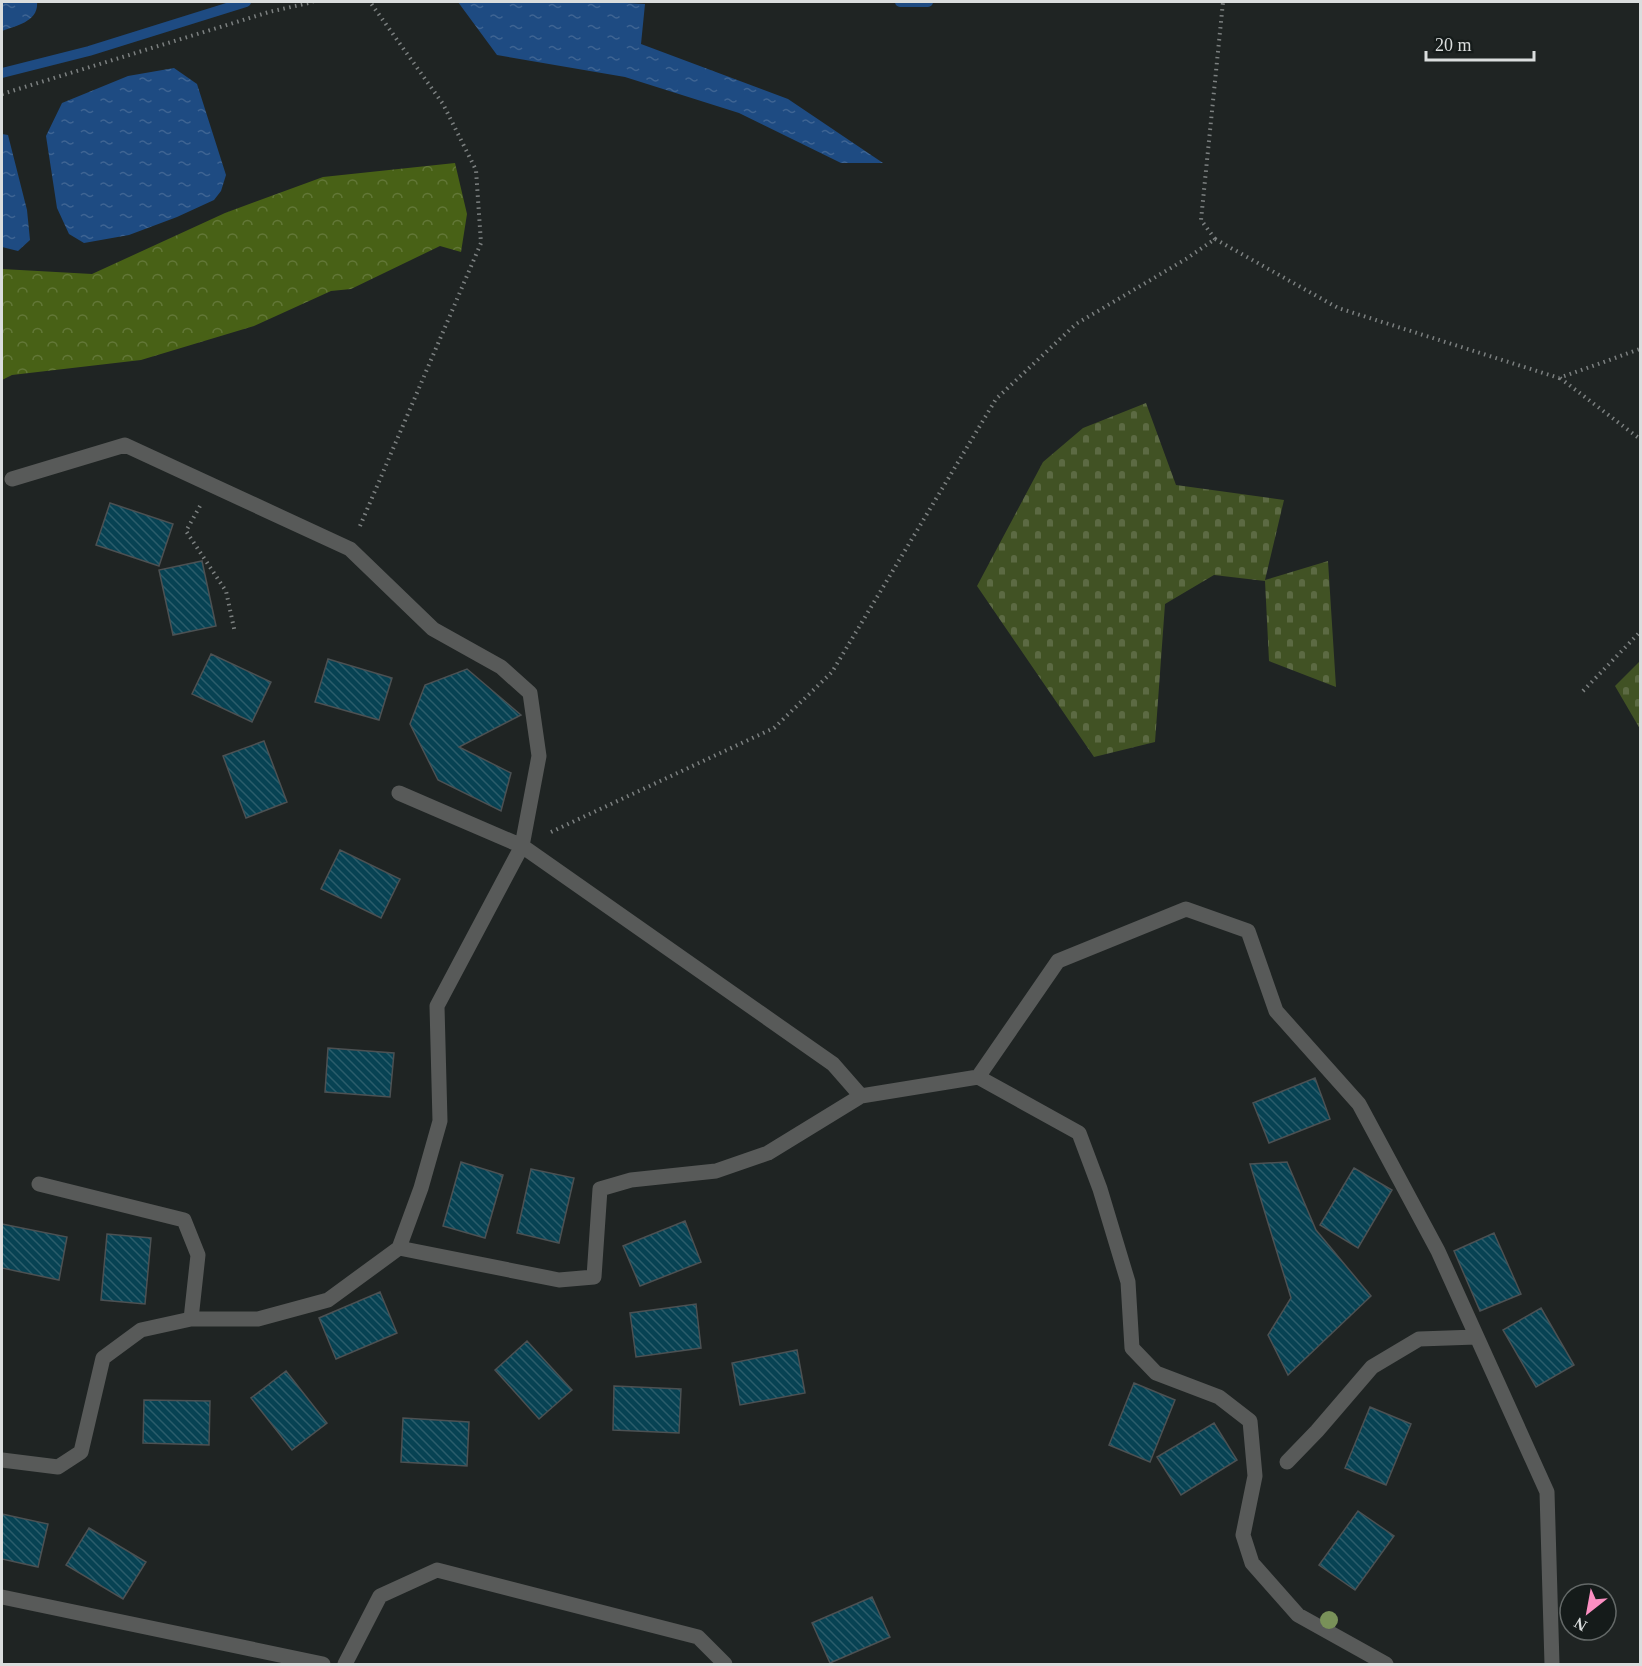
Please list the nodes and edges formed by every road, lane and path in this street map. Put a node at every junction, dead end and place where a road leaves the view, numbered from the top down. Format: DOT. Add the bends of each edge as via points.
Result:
graph roads {
  1 [pos="313,2"];
  2 [pos="370,2"];
  3 [pos="1223,2"];
  4 [pos="2,94"];
  5 [pos="1215,239"];
  6 [pos="1641,349"];
  7 [pos="1559,378"];
  8 [pos="1641,439"];
  9 [pos="12,479"];
  10 [pos="212,485"];
  11 [pos="350,549"];
  12 [pos="1641,632"];
  13 [pos="235,633"];
  14 [pos="1583,691"];
  15 [pos="399,793"];
  16 [pos="522,846"];
  17 [pos="978,1077"];
  18 [pos="861,1096"];
  19 [pos="39,1184"];
  20 [pos="399,1248"];
  21 [pos="191,1319"];
  22 [pos="1476,1337"];
  23 [pos="2,1460"];
  24 [pos="1287,1461"];
  25 [pos="2,1597"];
  26 [pos="323,1665"];
  27 [pos="345,1665"];
  28 [pos="725,1665"];
  29 [pos="1386,1665"];
  30 [pos="1552,1665"];
  1 -- 4 [label="path" via="268,12"];
  2 -- 11 [label="path" via="443,104 476,170 481,243"];
  3 -- 5 [label="path" via="1201,220"];
  5 -- 7 [label="path" via="1338,308"];
  5 -- 16 [label="path" via="1076,324 996,399 832,672 774,728"];
  6 -- 7 [label="path"];
  7 -- 8 [label="path"];
  9 -- 10 [label="street" via="125,445"];
  10 -- 11 [label="street"];
  10 -- 13 [label="path" via="186,531 226,591"];
  11 -- 16 [label="street" via="433,629 501,667 530,693 539,756"];
  12 -- 14 [label="path"];
  15 -- 16 [label="street"];
  16 -- 18 [label="street" via="833,1064"];
  16 -- 20 [label="street" via="437,1006 440,1121"];
  17 -- 18 [label="street"];
  17 -- 22 [label="street" via="1058,961 1186,909 1248,931 1276,1011 1359,1104 1438,1251"];
  17 -- 29 [label="street" via="1079,1133 1128,1282 1132,1348 1156,1373 1220,1397 1251,1421 1255,1476 1243,1534 1252,1563 1298,1616"];
  18 -- 20 [label="street" via="758,1157 716,1171 631,1180 600,1189 594,1277 559,1280"];
  19 -- 21 [label="street" via="184,1220 198,1255"];
  20 -- 21 [label="street" via="328,1300 258,1319"];
  21 -- 23 [label="street" via="141,1330 103,1358 81,1452 58,1467"];
  22 -- 24 [label="street" via="1419,1339 1372,1367"];
  22 -- 30 [label="street" via="1547,1492"];
  25 -- 26 [label="street"];
  27 -- 28 [label="street" via="380,1596 437,1570 698,1637"];
}
